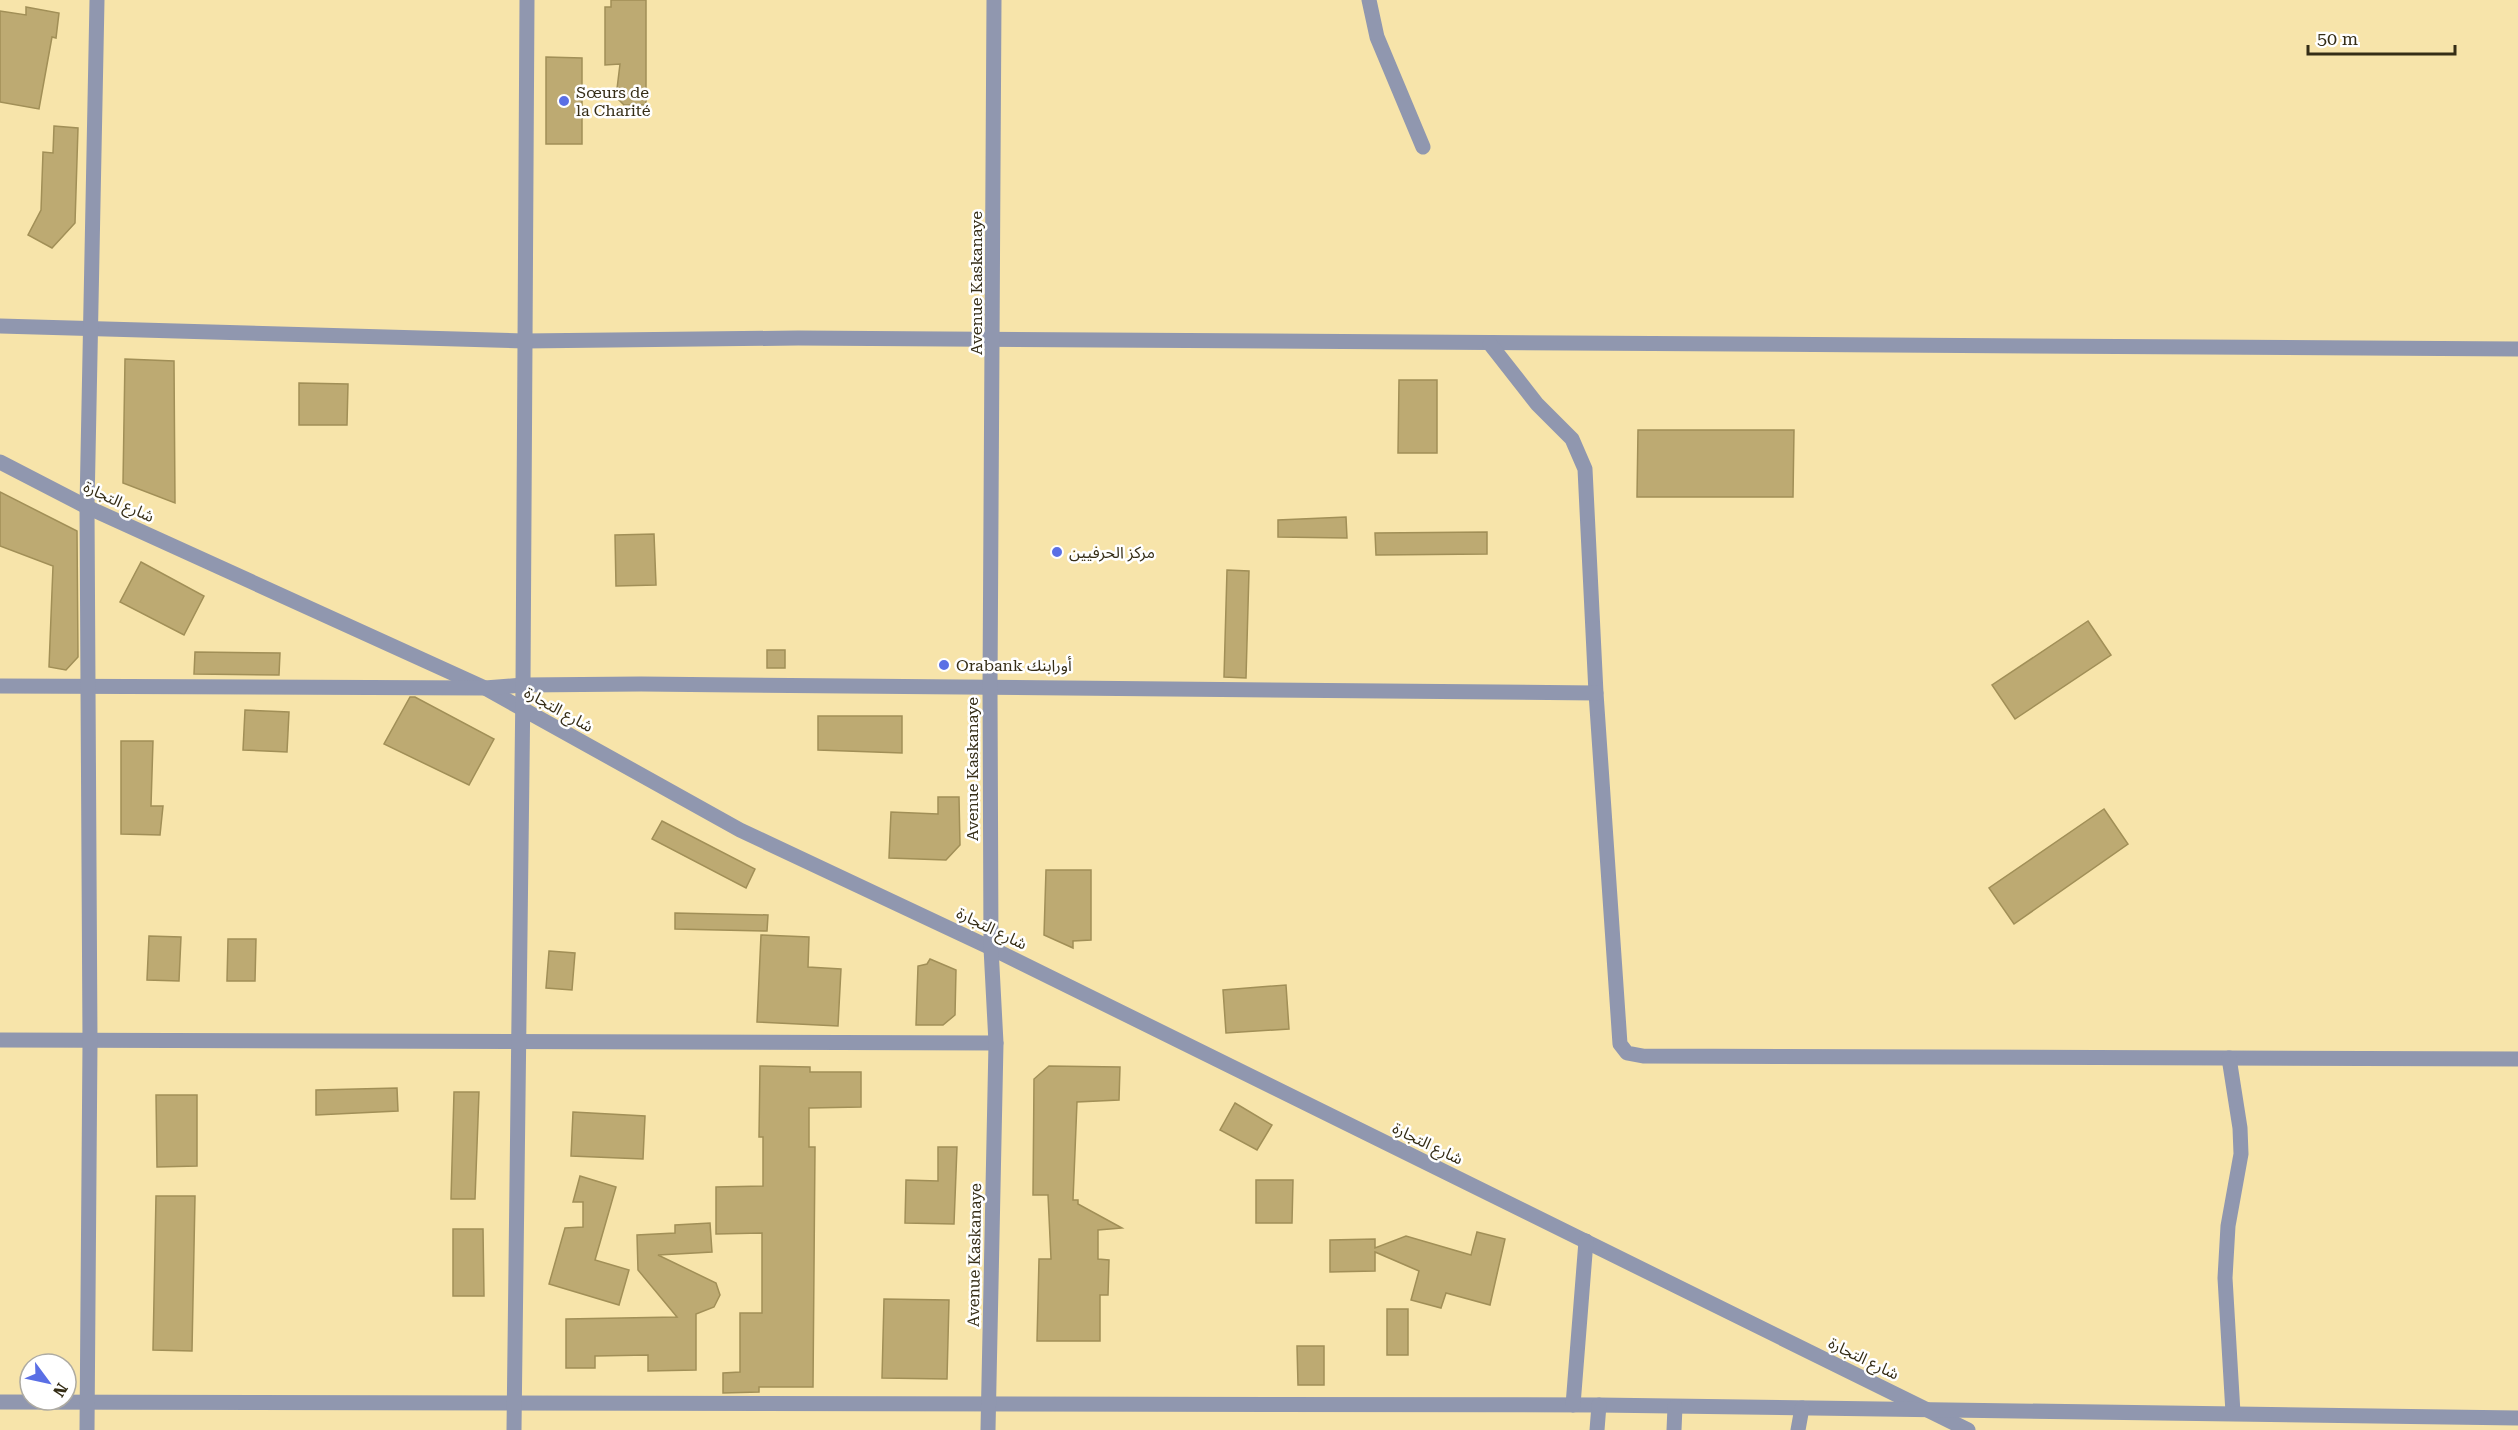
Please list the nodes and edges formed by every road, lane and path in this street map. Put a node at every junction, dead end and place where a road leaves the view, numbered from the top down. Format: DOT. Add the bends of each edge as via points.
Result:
graph roads {
  1 [pos="97,0"];
  2 [pos="527,0"];
  3 [pos="994,0"];
  4 [pos="1369,0"];
  5 [pos="1423,147"];
  6 [pos="0,326"];
  7 [pos="93,328"];
  8 [pos="994,339"];
  9 [pos="524,341"];
  10 [pos="1490,344"];
  11 [pos="2518,349"];
  12 [pos="0,462"];
  13 [pos="87,507"];
  14 [pos="523,685"];
  15 [pos="0,686"];
  16 [pos="87,687"];
  17 [pos="990,687"];
  18 [pos="485,688"];
  19 [pos="1596,693"];
  20 [pos="522,709"];
  21 [pos="991,948"];
  22 [pos="0,1040"];
  23 [pos="90,1042"];
  24 [pos="517,1043"];
  25 [pos="996,1043"];
  26 [pos="2229,1058"];
  27 [pos="2518,1059"];
  28 [pos="1586,1241"];
  29 [pos="0,1402"];
  30 [pos="87,1402"];
  31 [pos="514,1402"];
  32 [pos="988,1405"];
  33 [pos="1573,1405"];
  34 [pos="1599,1405"];
  35 [pos="1675,1407"];
  36 [pos="1802,1408"];
  37 [pos="1928,1410"];
  38 [pos="2233,1413"];
  39 [pos="2495,1418"];
  40 [pos="2518,1418"];
  41 [pos="87,1430"];
  42 [pos="514,1430"];
  43 [pos="988,1430"];
  44 [pos="1597,1430"];
  45 [pos="1674,1430"];
  46 [pos="1798,1430"];
  47 [pos="1968,1430"];
  48 [pos="2484,1430"];
  1 -- 7 [label="street"];
  2 -- 9 [label="street"];
  3 -- 8 [label="street, Avenue Kaskanaye"];
  4 -- 5 [label="street" via="1377,37"];
  6 -- 7 [label="street"];
  7 -- 9 [label="street"];
  7 -- 13 [label="street"];
  8 -- 9 [label="street"];
  8 -- 10 [label="street"];
  8 -- 17 [label="street, Avenue Kaskanaye"];
  9 -- 14 [label="street"];
  10 -- 11 [label="street"];
  10 -- 19 [label="street" via="1537,404 1572,440 1585,469"];
  12 -- 13 [label="street, شارع التجارة"];
  13 -- 16 [label="street"];
  13 -- 18 [label="street, شارع التجارة"];
  14 -- 17 [label="street"];
  14 -- 18 [label="street"];
  14 -- 20 [label="street"];
  15 -- 16 [label="street"];
  16 -- 18 [label="street"];
  16 -- 23 [label="street"];
  17 -- 19 [label="street"];
  17 -- 21 [label="street, Avenue Kaskanaye"];
  18 -- 20 [label="street, شارع التجارة"];
  19 -- 26 [label="street" via="1620,1044 1627,1053"];
  20 -- 21 [label="street, شارع التجارة" via="740,830"];
  20 -- 24 [label="street"];
  21 -- 25 [label="street, Avenue Kaskanaye"];
  21 -- 28 [label="street, شارع التجارة"];
  22 -- 23 [label="street"];
  23 -- 24 [label="street"];
  23 -- 30 [label="street"];
  24 -- 25 [label="street"];
  24 -- 31 [label="street"];
  25 -- 32 [label="street, Avenue Kaskanaye"];
  26 -- 27 [label="street"];
  26 -- 38 [label="street" via="2241,1154 2228,1226 2224,1278"];
  28 -- 33 [label="street"];
  28 -- 37 [label="street, شارع التجارة"];
  29 -- 30 [label="street"];
  30 -- 31 [label="street"];
  30 -- 41 [label="street"];
  31 -- 32 [label="street"];
  31 -- 42 [label="street"];
  32 -- 33 [label="street"];
  32 -- 43 [label="street, Avenue Kaskanaye"];
  33 -- 34 [label="street"];
  34 -- 35 [label="street"];
  34 -- 44 [label="street"];
  35 -- 36 [label="street"];
  35 -- 45 [label="street"];
  36 -- 37 [label="street"];
  36 -- 46 [label="street"];
  37 -- 38 [label="street"];
  37 -- 47 [label="street, شارع التجارة"];
  38 -- 39 [label="street"];
  39 -- 40 [label="street"];
  39 -- 48 [label="street"];
}
